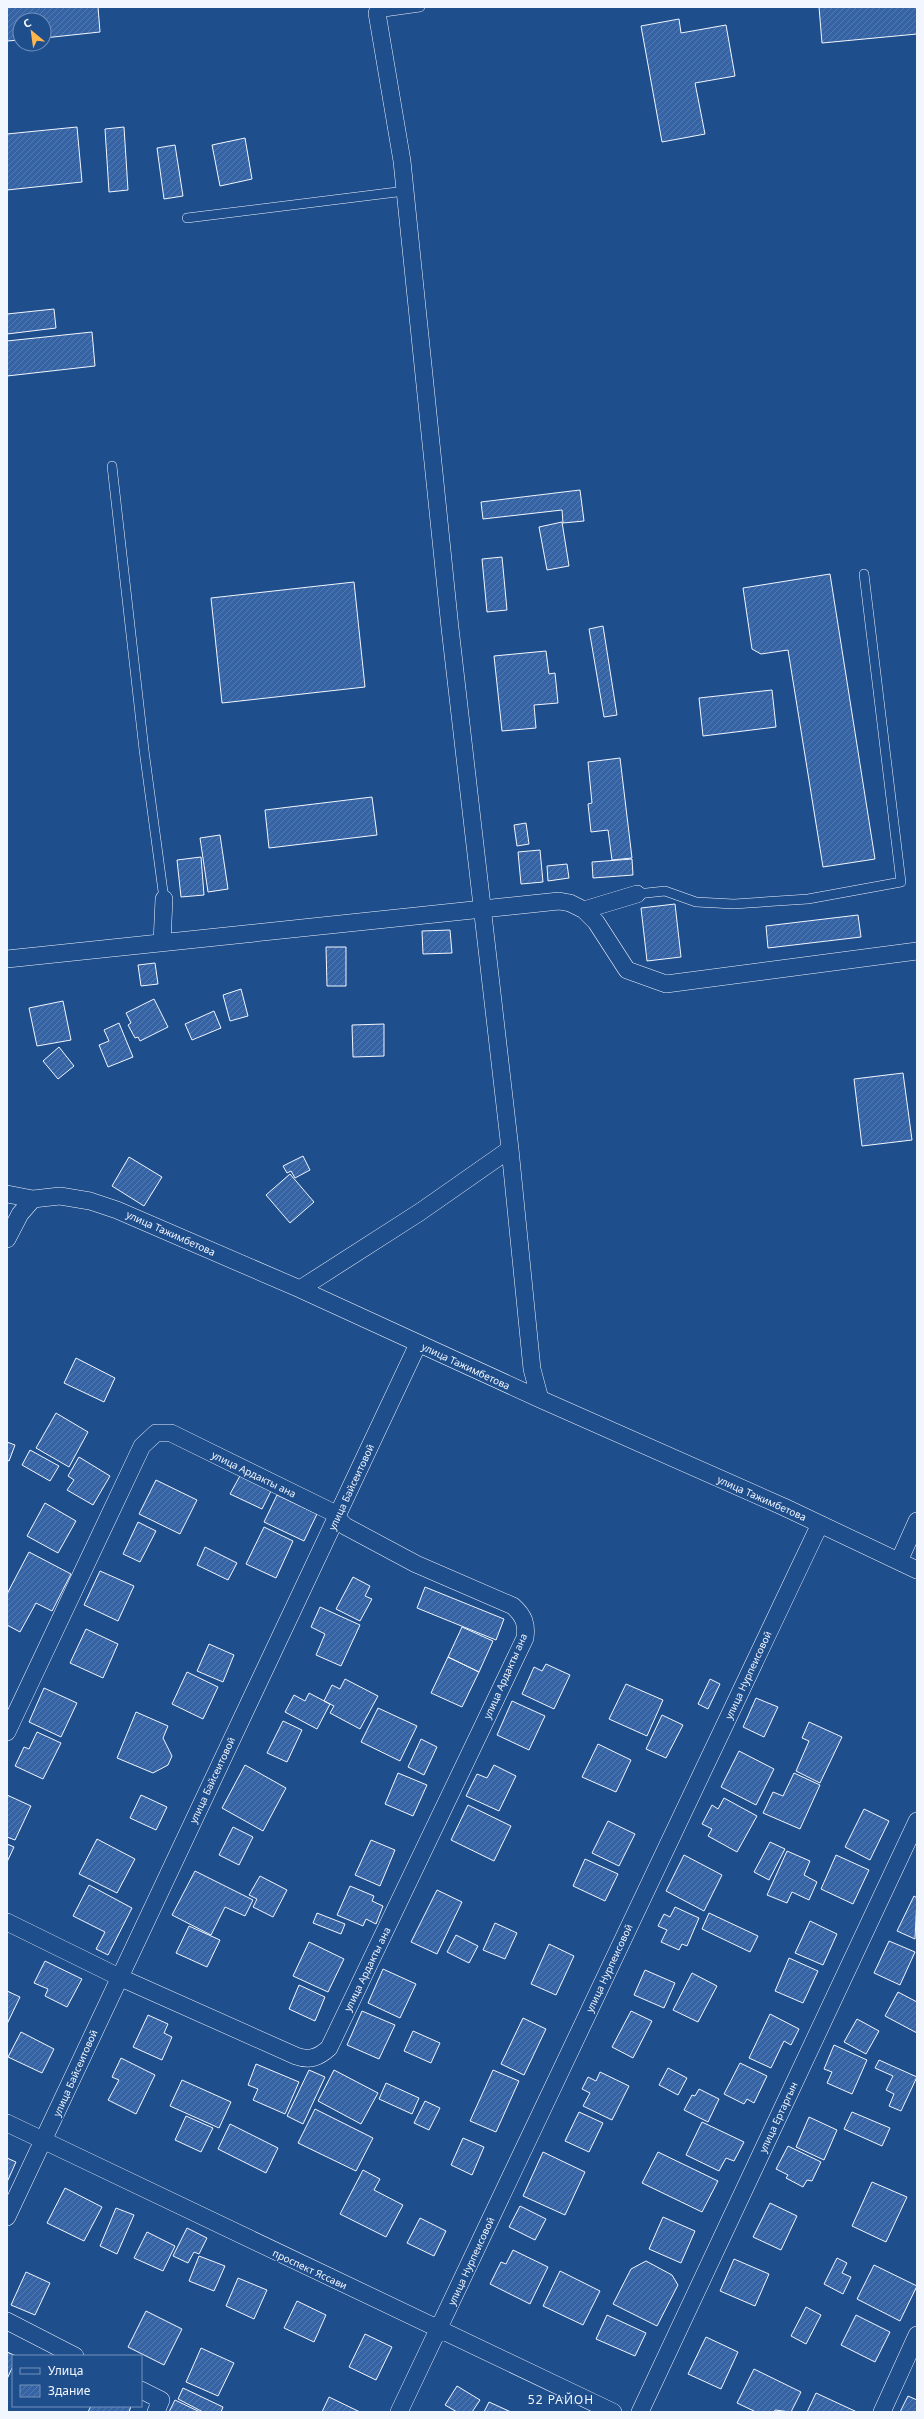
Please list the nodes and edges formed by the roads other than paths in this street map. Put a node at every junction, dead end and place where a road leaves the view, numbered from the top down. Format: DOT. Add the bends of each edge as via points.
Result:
graph roads {
  1 [pos="420,7"];
  2 [pos="377,13"];
  3 [pos="405,190"];
  4 [pos="187,218"];
  5 [pos="112,466"];
  6 [pos="864,574"];
  7 [pos="637,894"];
  8 [pos="164,899"];
  9 [pos="484,910"];
  10 [pos="584,910"];
  11 [pos="162,943"];
  12 [pos="917,951"];
  13 [pos="7,959"];
  14 [pos="510,1149"];
  15 [pos="7,1194"];
  16 [pos="33,1199"];
  17 [pos="7,1239"];
  18 [pos="300,1289"];
  19 [pos="418,1344"];
  20 [pos="540,1399"];
  21 [pos="338,1517"];
  22 [pos="917,1521"];
  23 [pos="820,1524"];
  24 [pos="899,1561"];
  25 [pos="917,1570"];
  26 [pos="7,1732"];
  27 [pos="917,1821"];
  28 [pos="7,1922"];
  29 [pos="119,1976"];
  30 [pos="7,2123"];
  31 [pos="44,2140"];
  32 [pos="7,2217"];
  33 [pos="7,2321"];
  34 [pos="438,2329"];
  35 [pos="917,2335"];
  36 [pos="73,2355"];
  37 [pos="142,2391"];
  38 [pos="158,2406"];
  39 [pos="399,2412"];
  40 [pos="613,2412"];
  41 [pos="640,2412"];
  42 [pos="882,2412"];
  1 -- 2 [label="lane"];
  2 -- 3 [label="street"];
  3 -- 4 [label="lane"];
  3 -- 9 [label="street" via="450,628"];
  5 -- 8 [label="lane" via="144,750"];
  6 -- 7 [label="lane" via="901,882 808,899 734,904 696,902 666,891"];
  7 -- 10 [label="street"];
  8 -- 11 [label="street"];
  9 -- 10 [label="street" via="559,901"];
  9 -- 11 [label="street"];
  9 -- 14 [label="street"];
  10 -- 12 [label="street" via="608,938 627,970 666,984"];
  11 -- 13 [label="street"];
  14 -- 18 [label="street" via="400,1225"];
  14 -- 20 [label="street" via="532,1369"];
  15 -- 16 [label="street, улица Тажимбетова"];
  16 -- 17 [label="street" via="20,1214"];
  16 -- 18 [label="street, улица Тажимбетова" via="60,1196 90,1201 117,1210"];
  18 -- 19 [label="street, улица Тажимбетова"];
  19 -- 20 [label="street, улица Тажимбетова"];
  19 -- 21 [label="street, улица Байсеитовой"];
  20 -- 23 [label="street, улица Тажимбетова"];
  21 -- 26 [label="street, улица Ардакты ана" via="171,1433 156,1433 142,1446"];
  21 -- 29 [label="street, улица Байсеитовой"];
  21 -- 29 [label="street, улица Ардакты ана" via="345,1526 416,1564 513,1606 526,1623 525,1638 439,1821 329,2048 322,2055 304,2059 296,2056"];
  22 -- 24 [label="street"];
  23 -- 24 [label="street, улица Тажимбетова"];
  23 -- 34 [label="street, улица Нурпеисовой"];
  24 -- 25 [label="street, улица Тажимбетова"];
  27 -- 41 [label="street, улица Ертаргын"];
  28 -- 29 [label="street, улица Ардакты ана"];
  29 -- 31 [label="street, улица Байсеитовой"];
  30 -- 31 [label="street, проспект Яссави"];
  31 -- 32 [label="street, улица Байсеитовой"];
  31 -- 34 [label="street, проспект Яссави"];
  33 -- 36 [label="street"];
  34 -- 39 [label="street, улица Нурпеисовой"];
  34 -- 40 [label="street, проспект Яссави"];
  35 -- 42 [label="street"];
  37 -- 38 [label="street"];
}
